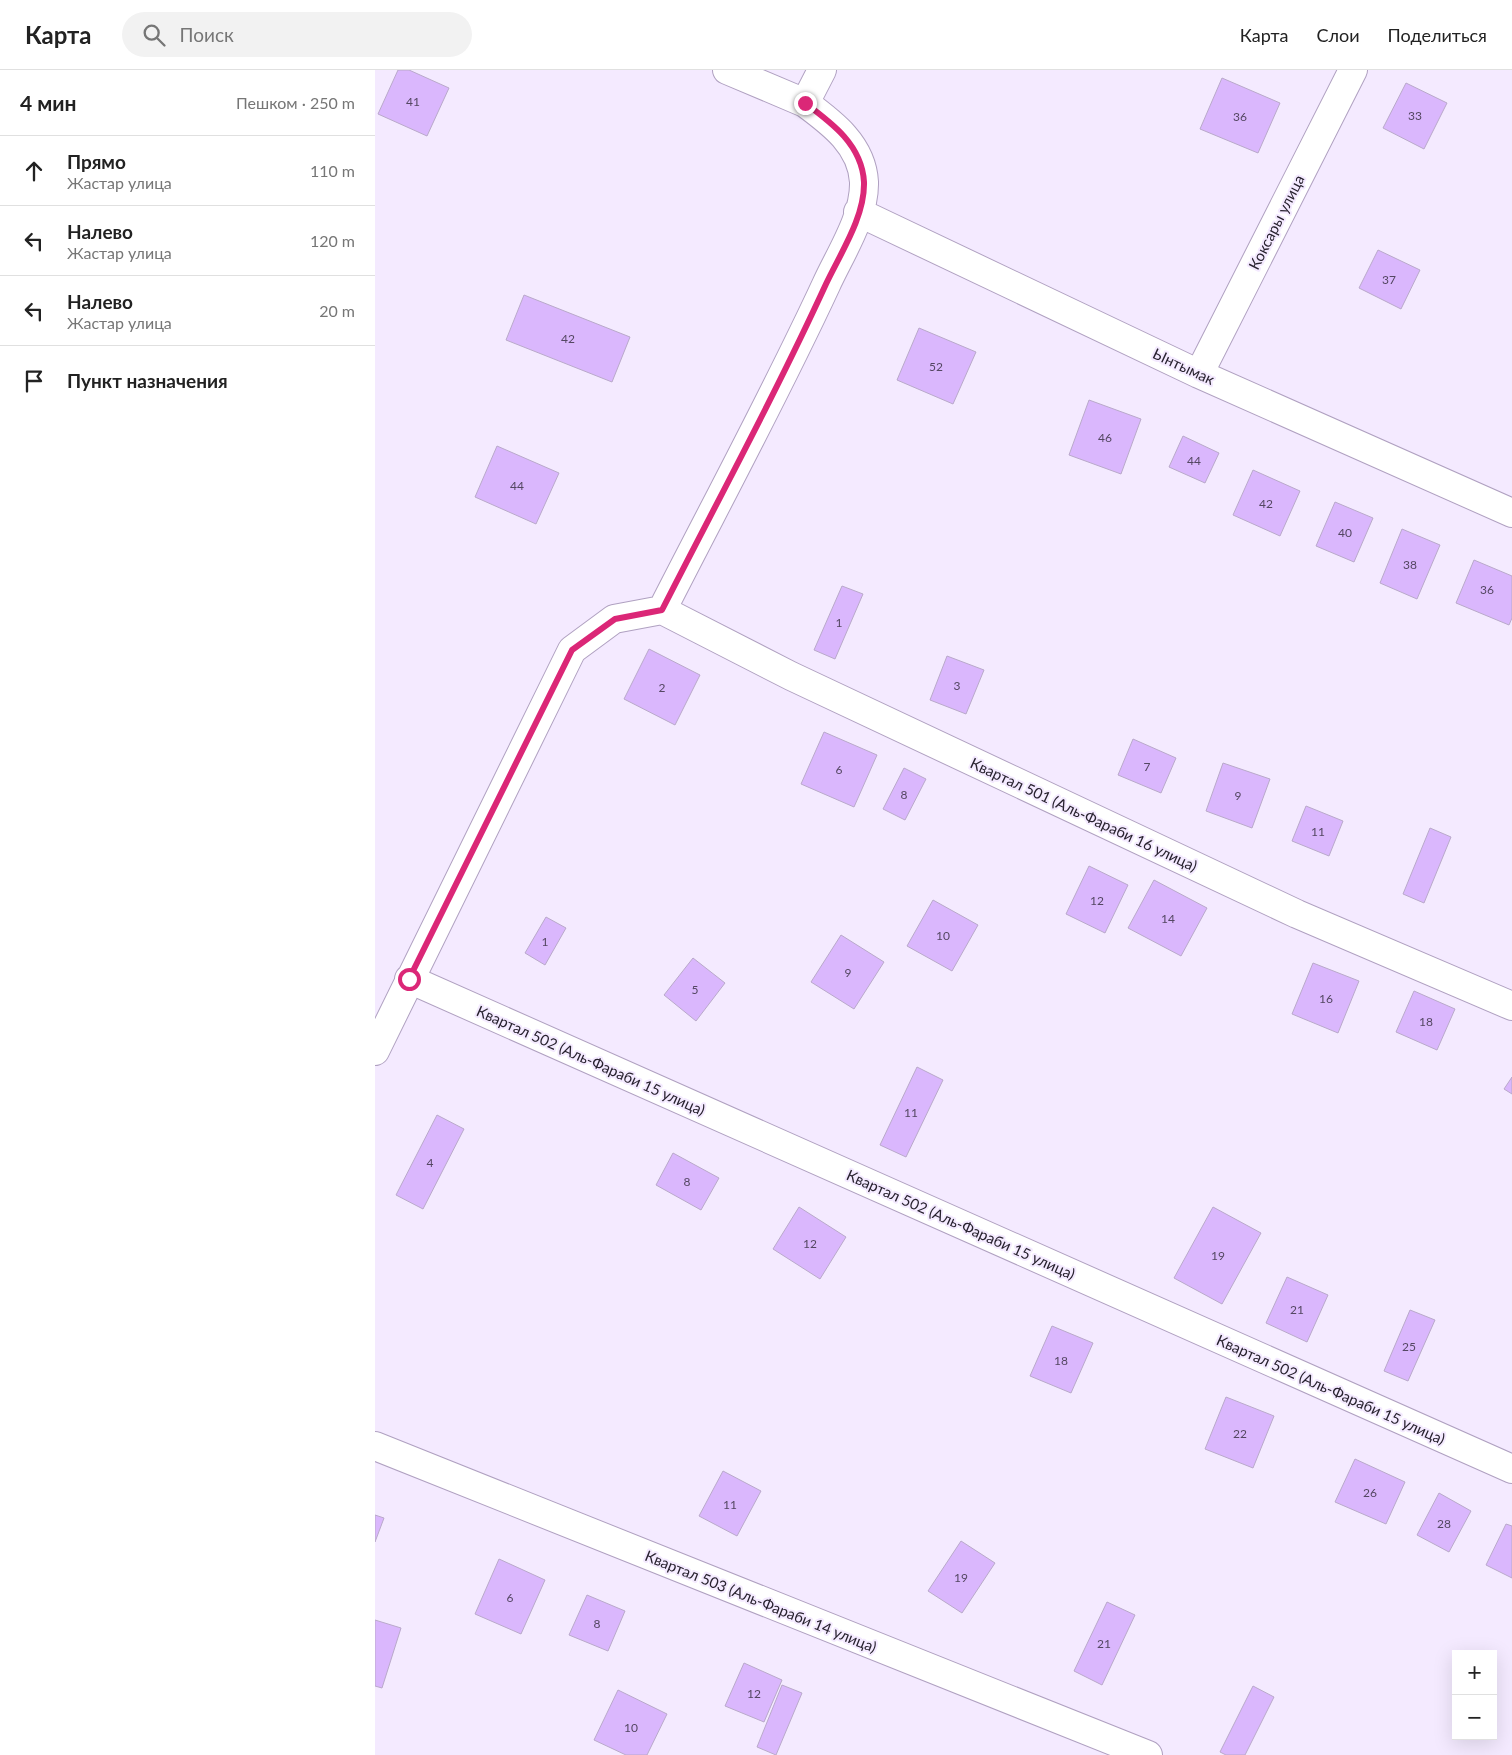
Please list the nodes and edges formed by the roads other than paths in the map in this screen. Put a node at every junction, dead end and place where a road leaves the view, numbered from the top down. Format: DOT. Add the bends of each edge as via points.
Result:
graph roads {
  1 [pos="727,70"];
  2 [pos="822,70"];
  3 [pos="1353,70"];
  4 [pos="805,103"];
  5 [pos="858,212"];
  6 [pos="1199,374"];
  7 [pos="1512,513"];
  8 [pos="662,610"];
  9 [pos="409,979"];
  10 [pos="1512,1006"];
  11 [pos="375,1051"];
  12 [pos="375,1446"];
  13 [pos="1512,1469"];
  14 [pos="1148,1755"];
  1 -- 4 [label="street"];
  2 -- 4 [label="street"];
  3 -- 6 [label="street, Коксары улица"];
  4 -- 5 [label="street" via="838,127 856,152 864,181"];
  5 -- 6 [label="street, Ынтымак"];
  5 -- 8 [label="street" via="800,340"];
  6 -- 7 [label="street, Ынтымак"];
  8 -- 9 [label="street" via="615,619 572,650"];
  8 -- 10 [label="street, Квартал 501 (Аль-Фараби 16 улица)" via="791,676 1297,914"];
  9 -- 11 [label="street"];
  9 -- 13 [label="street, Квартал 502 (Аль-Фараби 15 улица)"];
  12 -- 14 [label="street, Квартал 503 (Аль-Фараби 14 улица)"];
}
